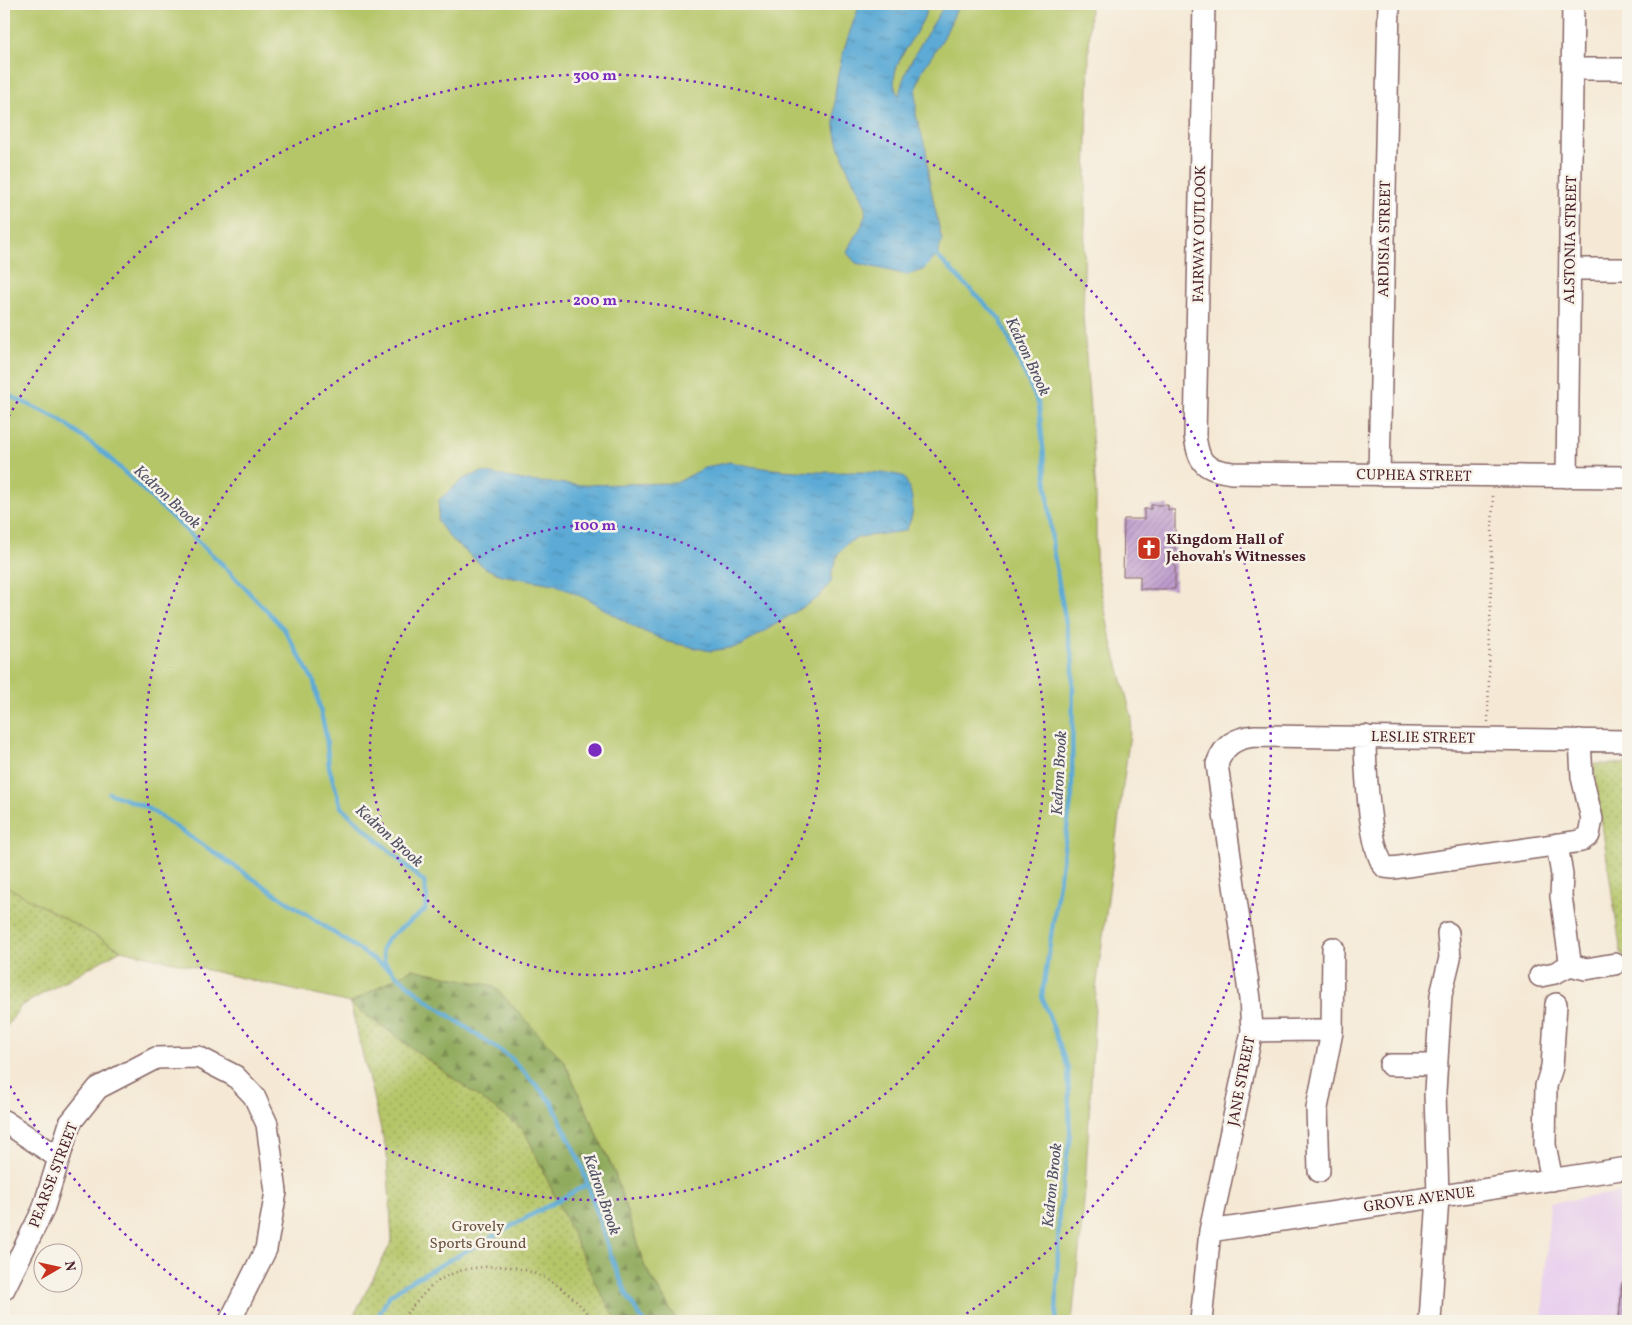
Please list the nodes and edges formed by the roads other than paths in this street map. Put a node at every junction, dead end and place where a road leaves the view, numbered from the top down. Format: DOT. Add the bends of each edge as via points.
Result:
graph roads {
  1 [pos="1204,4"];
  2 [pos="1389,4"];
  3 [pos="1573,4"];
  4 [pos="1572,69"];
  5 [pos="1628,69"];
  6 [pos="1570,269"];
  7 [pos="1628,270"];
  8 [pos="1203,464"];
  9 [pos="1379,474"];
  10 [pos="1567,476"];
  11 [pos="1628,477"];
  12 [pos="1365,736"];
  13 [pos="1580,740"];
  14 [pos="1628,741"];
  15 [pos="1222,751"];
  16 [pos="1557,844"];
  17 [pos="1448,933"];
  18 [pos="1333,948"];
  19 [pos="1572,964"];
  20 [pos="1615,964"];
  21 [pos="1540,976"];
  22 [pos="1556,1004"];
  23 [pos="1252,1031"];
  24 [pos="1332,1032"];
  25 [pos="1390,1065"];
  26 [pos="1437,1065"];
  27 [pos="4,1121"];
  28 [pos="58,1158"];
  29 [pos="1628,1168"];
  30 [pos="1319,1171"];
  31 [pos="1552,1180"];
  32 [pos="1438,1197"];
  33 [pos="1210,1231"];
  34 [pos="4,1288"];
  35 [pos="230,1321"];
  36 [pos="1201,1321"];
  37 [pos="1430,1321"];
  1 -- 8 [label="street, FAIRWAY OUTLOOK" via="1195,436 1197,453"];
  2 -- 9 [label="street, ARDISIA STREET"];
  3 -- 4 [label="street, ALSTONIA STREET"];
  4 -- 5 [label="street"];
  4 -- 6 [label="street, ALSTONIA STREET"];
  6 -- 7 [label="street"];
  6 -- 10 [label="street, ALSTONIA STREET"];
  8 -- 9 [label="street, CUPHEA STREET" via="1213,471 1232,473"];
  9 -- 10 [label="street, CUPHEA STREET"];
  10 -- 11 [label="street, CUPHEA STREET"];
  12 -- 13 [label="street, LESLIE STREET"];
  12 -- 15 [label="street, LESLIE STREET" via="1241,737"];
  12 -- 16 [label="street" via="1365,766 1377,854 1385,867"];
  13 -- 14 [label="street, LESLIE STREET"];
  13 -- 16 [label="street" via="1582,777 1591,828 1589,835 1580,841"];
  15 -- 23 [label="street, JANE STREET" via="1217,764"];
  16 -- 19 [label="street"];
  17 -- 26 [label="street" via="1450,958 1441,995"];
  18 -- 24 [label="street"];
  19 -- 20 [label="street" via="1586,969"];
  19 -- 21 [label="street"];
  22 -- 31 [label="street" via="1552,1068 1546,1086 1545,1145"];
  23 -- 24 [label="street"];
  23 -- 33 [label="street, JANE STREET"];
  24 -- 30 [label="street" via="1317,1108"];
  25 -- 26 [label="street"];
  26 -- 32 [label="street" via="1435,1156"];
  27 -- 28 [label="street"];
  28 -- 34 [label="street, PEARSE STREET" via="42,1210"];
  28 -- 35 [label="street, PEARSE STREET" via="70,1123 98,1088 156,1058 198,1057 235,1076 254,1096 267,1124 276,1192 266,1249"];
  29 -- 31 [label="street, GROVE AVENUE"];
  31 -- 32 [label="street, GROVE AVENUE"];
  32 -- 33 [label="street, GROVE AVENUE"];
  32 -- 37 [label="street"];
  33 -- 36 [label="street, JANE STREET"];
}
